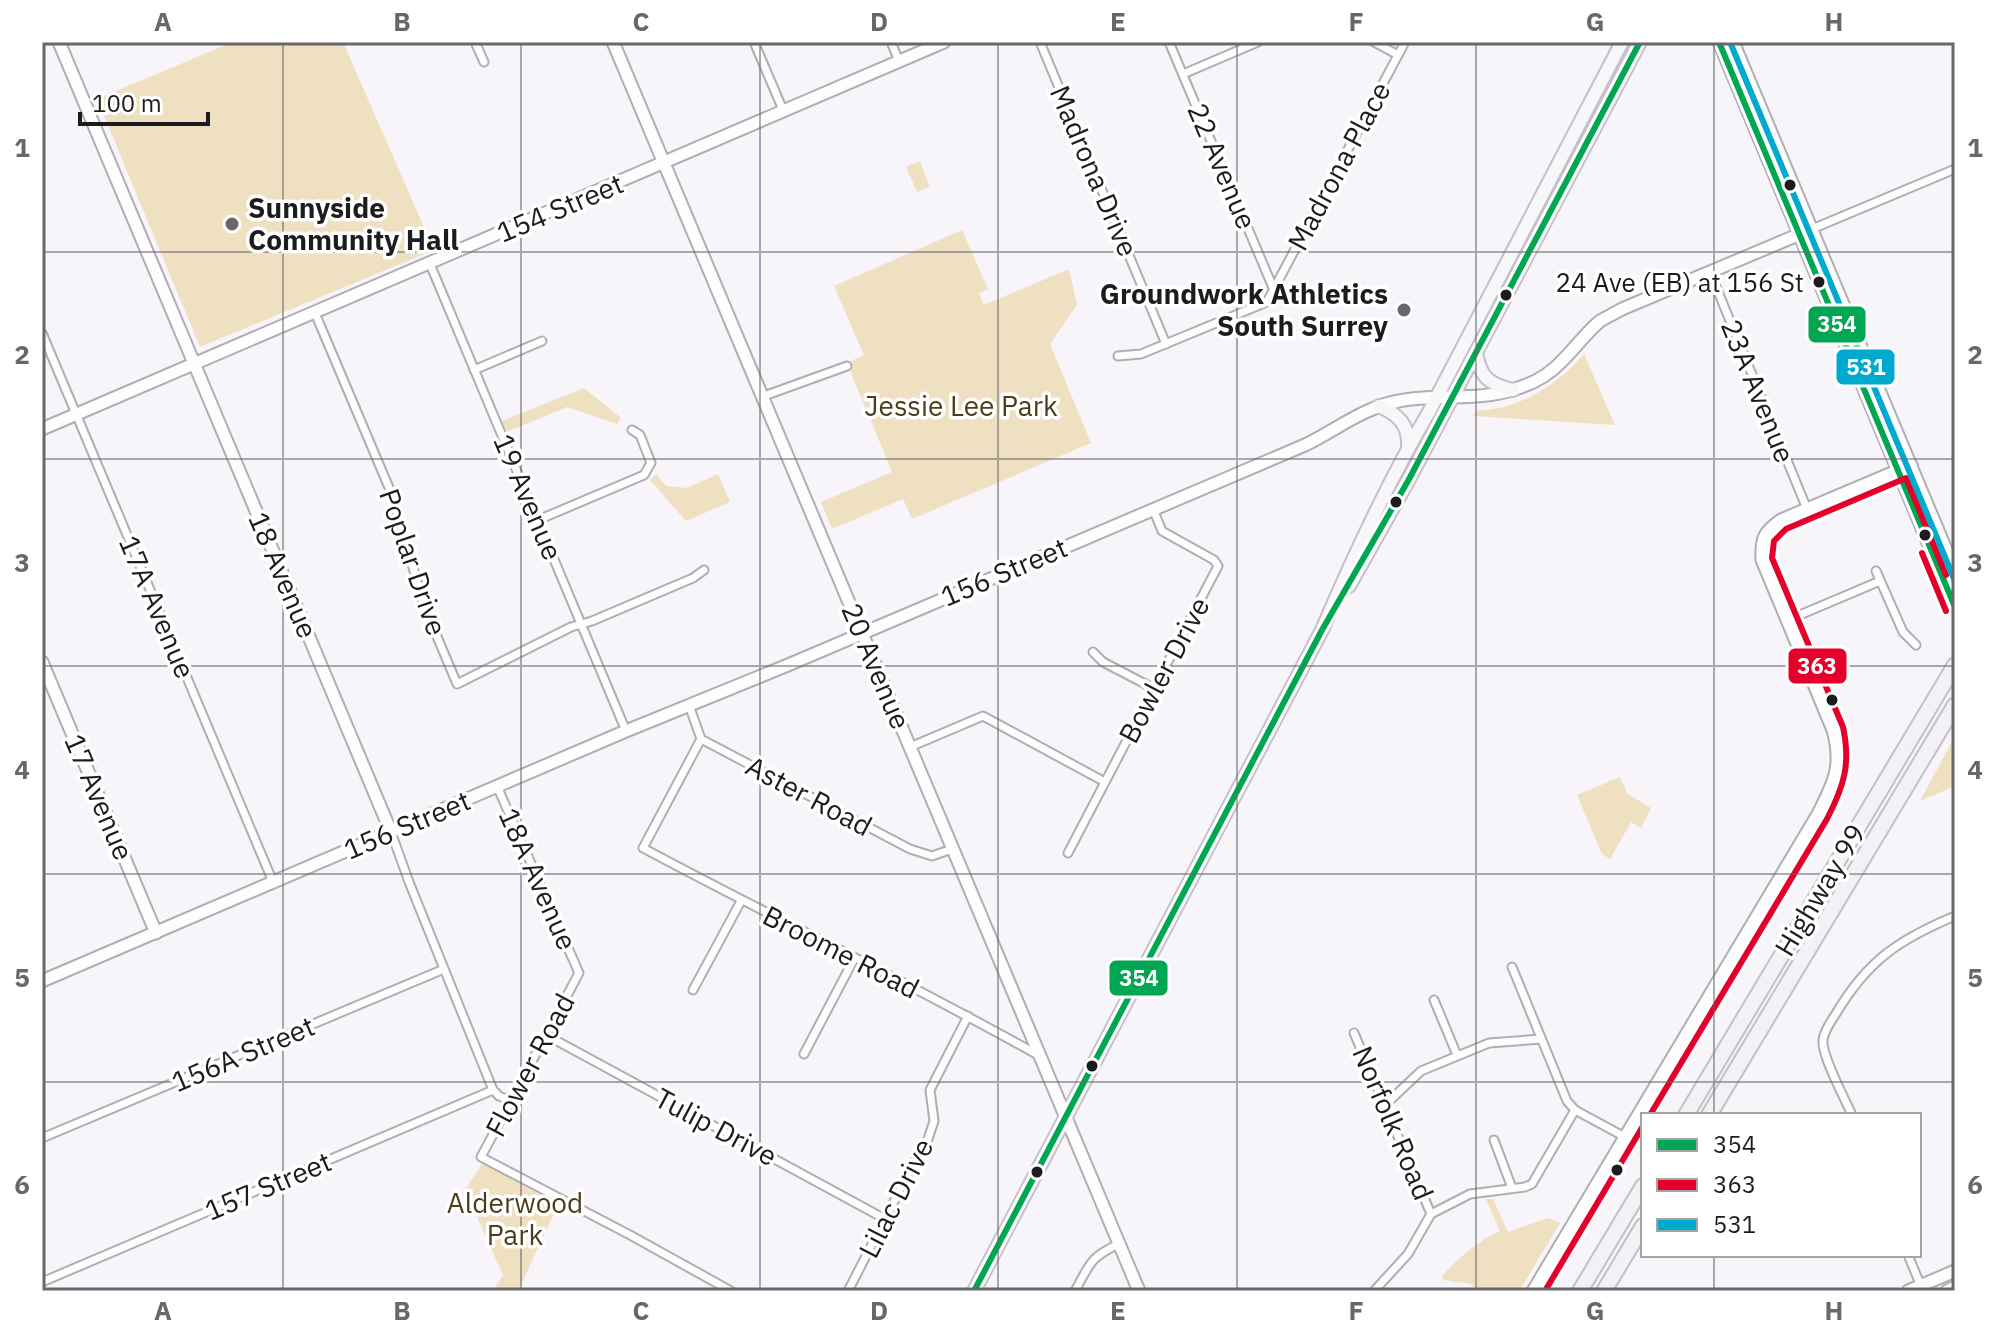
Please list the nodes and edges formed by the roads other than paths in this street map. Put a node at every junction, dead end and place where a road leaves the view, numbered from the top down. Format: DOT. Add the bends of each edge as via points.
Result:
graph roads {
  1 [pos="59,42"];
  2 [pos="475,42"];
  3 [pos="613,42"];
  4 [pos="754,42"];
  5 [pos="891,42"];
  6 [pos="944,42"];
  7 [pos="1040,42"];
  8 [pos="1169,42"];
  9 [pos="1258,42"];
  10 [pos="1374,42"];
  11 [pos="1405,42"];
  12 [pos="1622,42"];
  13 [pos="1640,42"];
  14 [pos="1719,42"];
  15 [pos="1733,42"];
  16 [pos="1398,55"];
  17 [pos="899,61"];
  18 [pos="484,62"];
  19 [pos="1183,74"];
  20 [pos="1592,98"];
  21 [pos="783,110"];
  22 [pos="664,163"];
  23 [pos="1574,166"];
  24 [pos="1955,169"];
  25 [pos="1539,200"];
  26 [pos="1812,229"];
  27 [pos="1800,235"];
  28 [pos="1527,256"];
  29 [pos="430,264"];
  30 [pos="1710,272"];
  31 [pos="1274,290"];
  32 [pos="315,313"];
  33 [pos="1838,325"];
  34 [pos="42,333"];
  35 [pos="542,341"];
  36 [pos="1166,344"];
  37 [pos="1476,352"];
  38 [pos="1118,356"];
  39 [pos="194,364"];
  40 [pos="847,366"];
  41 [pos="474,370"];
  42 [pos="1875,381"];
  43 [pos="1513,390"];
  44 [pos="764,396"];
  45 [pos="1435,398"];
  46 [pos="1452,398"];
  47 [pos="1379,406"];
  48 [pos="76,414"];
  49 [pos="42,429"];
  50 [pos="632,430"];
  51 [pos="1407,448"];
  52 [pos="1911,465"];
  53 [pos="1898,470"];
  54 [pos="1153,509"];
  55 [pos="1807,509"];
  56 [pos="538,520"];
  57 [pos="704,570"];
  58 [pos="1876,571"];
  59 [pos="1955,571"];
  60 [pos="1880,581"];
  61 [pos="1955,607"];
  62 [pos="1788,620"];
  63 [pos="581,624"];
  64 [pos="1322,630"];
  65 [pos="862,632"];
  66 [pos="1916,645"];
  67 [pos="1093,652"];
  68 [pos="42,662"];
  69 [pos="1955,665"];
  70 [pos="1153,688"];
  71 [pos="689,705"];
  72 [pos="1955,705"];
  73 [pos="626,731"];
  74 [pos="701,739"];
  75 [pos="910,747"];
  76 [pos="1105,782"];
  77 [pos="497,786"];
  78 [pos="391,832"];
  79 [pos="952,849"];
  80 [pos="1068,853"];
  81 [pos="273,882"];
  82 [pos="741,901"];
  83 [pos="1955,916"];
  84 [pos="156,933"];
  85 [pos="854,959"];
  86 [pos="1512,967"];
  87 [pos="444,969"];
  88 [pos="579,973"];
  89 [pos="42,981"];
  90 [pos="693,990"];
  91 [pos="1434,1000"];
  92 [pos="968,1016"];
  93 [pos="1354,1033"];
  94 [pos="546,1035"];
  95 [pos="1541,1039"];
  96 [pos="804,1054"];
  97 [pos="1457,1055"];
  98 [pos="1040,1056"];
  99 [pos="493,1090"];
  100 [pos="511,1101"];
  101 [pos="1385,1105"];
  102 [pos="1575,1110"];
  103 [pos="1687,1113"];
  104 [pos="1710,1113"];
  105 [pos="1851,1113"];
  106 [pos="1066,1116"];
  107 [pos="1625,1137"];
  108 [pos="42,1138"];
  109 [pos="1494,1140"];
  110 [pos="1512,1188"];
  111 [pos="1641,1189"];
  112 [pos="1431,1214"];
  113 [pos="885,1219"];
  114 [pos="1641,1229"];
  115 [pos="1119,1244"];
  116 [pos="1909,1257"];
  117 [pos="1955,1271"];
  118 [pos="42,1282"];
  119 [pos="1955,1287"];
  120 [pos="1922,1288"];
  121 [pos="731,1291"];
  122 [pos="848,1291"];
  123 [pos="974,1291"];
  124 [pos="1075,1291"];
  125 [pos="1139,1291"];
  126 [pos="1374,1291"];
  127 [pos="1533,1291"];
  128 [pos="1580,1291"];
  129 [pos="1604,1291"];
  130 [pos="1908,1291"];
  131 [pos="1947,1291"];
  1 -- 39 [label="street, 18 Avenue"];
  2 -- 18 [label="street"];
  3 -- 22 [label="street, 20 Avenue"];
  4 -- 21 [label="street"];
  5 -- 17 [label="street"];
  6 -- 17 [label="street, 154 Street"];
  7 -- 36 [label="street, Madrona Drive"];
  8 -- 19 [label="street, 22 Avenue"];
  9 -- 19 [label="street"];
  10 -- 16 [label="street"];
  11 -- 16 [label="street, Madrona Place"];
  12 -- 20 [label="main road"];
  13 -- 23 [label="main road"];
  14 -- 27 [label="street"];
  15 -- 26 [label="street"];
  16 -- 31 [label="street, Madrona Place"];
  17 -- 21 [label="street, 154 Street"];
  19 -- 31 [label="street, 22 Avenue"];
  20 -- 23 [label="main road" via="1597,107"];
  20 -- 25 [label="main road"];
  21 -- 22 [label="street, 154 Street"];
  22 -- 29 [label="street, 154 Street"];
  22 -- 44 [label="street, 20 Avenue"];
  23 -- 28 [label="main road"];
  24 -- 26 [label="street, 156 Street"];
  25 -- 28 [label="main road" via="1538,215 1523,245"];
  25 -- 45 [label="main road"];
  26 -- 27 [label="street, 156 Street"];
  26 -- 42 [label="street"];
  27 -- 30 [label="street, 156 Street"];
  27 -- 33 [label="street"];
  28 -- 37 [label="main road"];
  29 -- 32 [label="street, 154 Street"];
  29 -- 41 [label="street, 19 Avenue"];
  30 -- 43 [label="street, 156 Street" via="1602,320 1560,363"];
  30 -- 55 [label="street, 23A Avenue"];
  31 -- 36 [label="street" via="1267,302"];
  32 -- 39 [label="street, 154 Street"];
  32 -- 63 [label="street, Poplar Drive" via="390,490 425,608 457,684"];
  33 -- 42 [label="street"];
  33 -- 53 [label="street"];
  34 -- 48 [label="street, 17A Avenue"];
  35 -- 41 [label="street"];
  36 -- 38 [label="street"];
  37 -- 43 [label="main road" via="1483,375 1496,386"];
  37 -- 46 [label="main road"];
  39 -- 48 [label="street, 154 Street"];
  39 -- 78 [label="street, 18 Avenue"];
  40 -- 44 [label="street"];
  41 -- 56 [label="street, 19 Avenue"];
  42 -- 52 [label="street"];
  43 -- 46 [label="street, 156 Street"];
  44 -- 65 [label="street, 20 Avenue"];
  45 -- 46 [label="street, 156 Street"];
  45 -- 47 [label="street, 156 Street"];
  45 -- 51 [label="main road"];
  46 -- 64 [label="main road"];
  47 -- 51 [label="main road" via="1402,420"];
  47 -- 54 [label="street, 156 Street" via="1305,445"];
  48 -- 49 [label="street, 154 Street"];
  48 -- 81 [label="street, 17A Avenue"];
  50 -- 56 [label="street" via="640,435 651,463 644,475"];
  51 -- 64 [label="main road"];
  52 -- 53 [label="street"];
  52 -- 59 [label="street"];
  53 -- 55 [label="street"];
  53 -- 61 [label="street"];
  54 -- 65 [label="street, 156 Street"];
  54 -- 70 [label="street, Bowler Drive" via="1162,531 1218,566"];
  55 -- 62 [label="street" via="1768,529 1761,543 1762,560"];
  56 -- 63 [label="street, 19 Avenue"];
  57 -- 63 [label="street"];
  58 -- 60 [label="street"];
  60 -- 62 [label="street"];
  60 -- 66 [label="street" via="1903,632"];
  62 -- 107 [label="street" via="1834,732 1835,782"];
  63 -- 73 [label="street, 19 Avenue"];
  64 -- 106 [label="main road"];
  65 -- 71 [label="street, 156 Street"];
  65 -- 75 [label="street, 20 Avenue"];
  67 -- 70 [label="street"];
  68 -- 84 [label="street, 17 Avenue"];
  69 -- 103 [label="highway, Highway 99"];
  70 -- 76 [label="street, Bowler Drive"];
  71 -- 73 [label="street, 156 Street"];
  71 -- 74 [label="street"];
  72 -- 104 [label="highway, Highway 99"];
  73 -- 77 [label="street, 156 Street"];
  74 -- 79 [label="street, Aster Road" via="910,849 932,856"];
  74 -- 82 [label="street, Broome Road" via="643,848"];
  75 -- 76 [label="street" via="983,716"];
  75 -- 79 [label="street, 20 Avenue"];
  76 -- 80 [label="street, Bowler Drive"];
  77 -- 78 [label="street, 156 Street"];
  77 -- 88 [label="street, 18A Avenue"];
  78 -- 81 [label="street, 156 Street"];
  78 -- 87 [label="street, 18 Avenue"];
  79 -- 98 [label="street, 20 Avenue"];
  81 -- 84 [label="street, 156 Street"];
  82 -- 85 [label="street, Broome Road"];
  82 -- 90 [label="street"];
  83 -- 105 [label="street" via="1880,958 1860,977 1827,1029 1825,1055"];
  84 -- 89 [label="street, 156 Street"];
  85 -- 92 [label="street, Broome Road"];
  85 -- 96 [label="street"];
  86 -- 95 [label="street"];
  87 -- 99 [label="street, 18 Avenue"];
  87 -- 108 [label="street, 156A Street"];
  88 -- 94 [label="street, Flower Road"];
  91 -- 97 [label="street"];
  92 -- 98 [label="street, Broome Road"];
  92 -- 113 [label="street, Lilac Drive" via="930,1090 934,1121 927,1142"];
  93 -- 101 [label="street, Norfolk Road"];
  94 -- 100 [label="street, Flower Road"];
  94 -- 113 [label="street, Tulip Drive"];
  95 -- 97 [label="street" via="1489,1043"];
  95 -- 102 [label="street"];
  97 -- 101 [label="street" via="1421,1071"];
  98 -- 106 [label="street, 20 Avenue"];
  99 -- 100 [label="street"];
  99 -- 118 [label="street, 157 Street"];
  100 -- 121 [label="street, Flower Road" via="481,1157"];
  101 -- 112 [label="street, Norfolk Road"];
  102 -- 107 [label="street"];
  102 -- 110 [label="street" via="1532,1184"];
  106 -- 115 [label="street, 20 Avenue"];
  106 -- 123 [label="main road"];
  107 -- 127 [label="street"];
  109 -- 110 [label="street"];
  110 -- 112 [label="street" via="1470,1194"];
  111 -- 128 [label="highway"];
  112 -- 126 [label="street" via="1408,1254"];
  113 -- 122 [label="street, Lilac Drive"];
  114 -- 129 [label="highway"];
  115 -- 124 [label="street" via="1092,1259"];
  115 -- 125 [label="street, 20 Avenue"];
  116 -- 120 [label="street"];
  117 -- 120 [label="street"];
  119 -- 131 [label="street"];
  120 -- 130 [label="street"];
}
